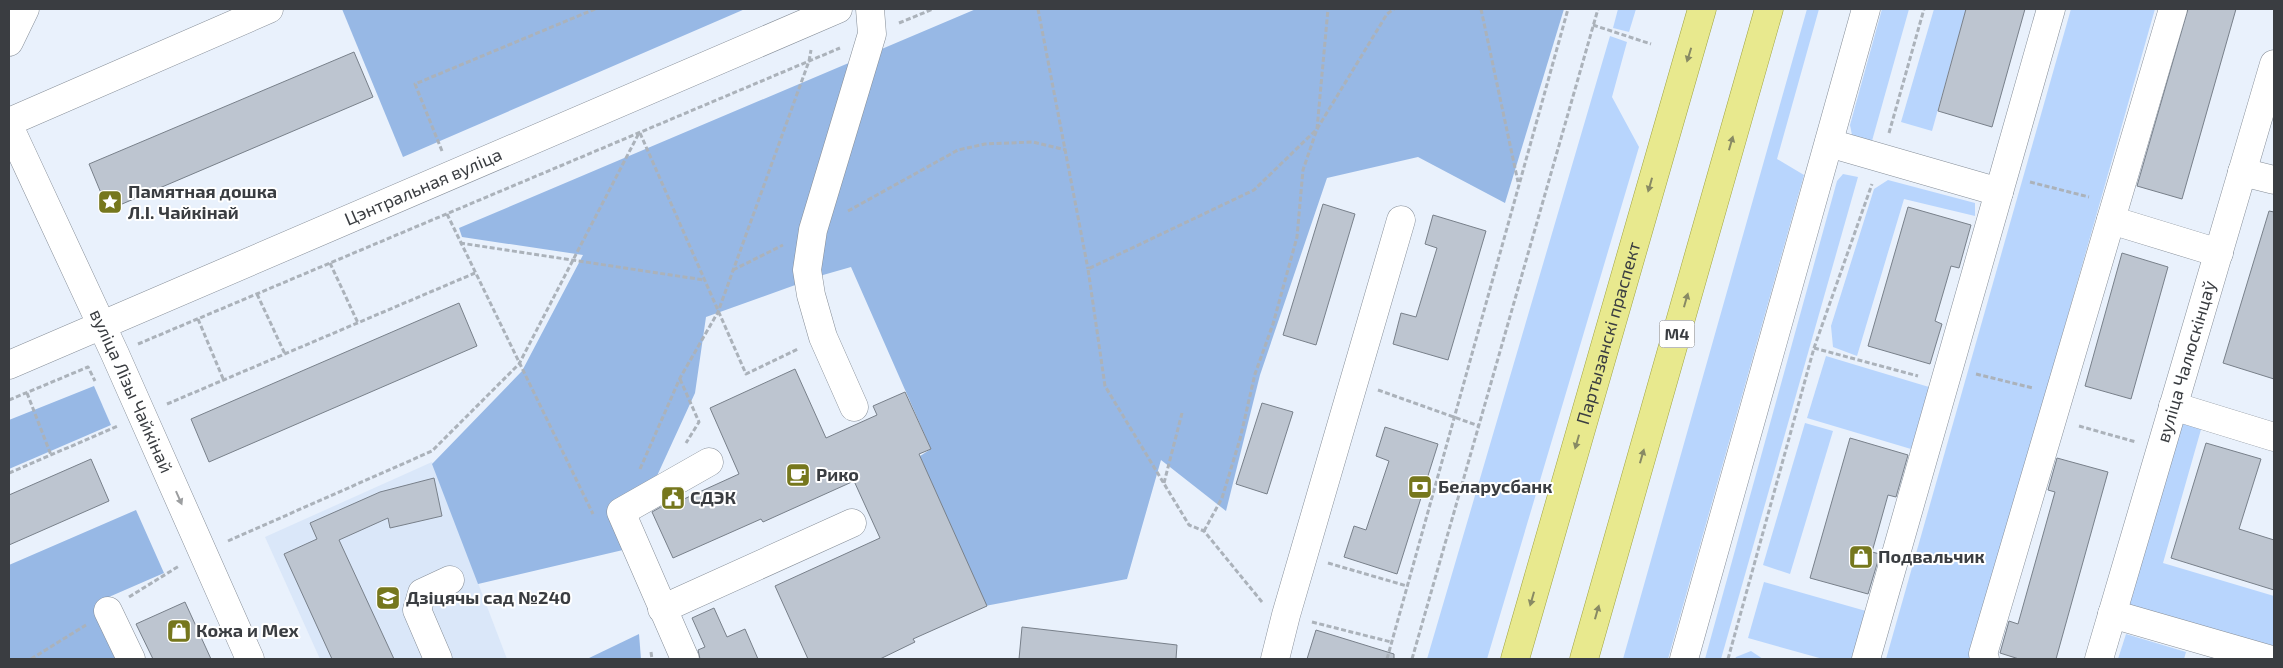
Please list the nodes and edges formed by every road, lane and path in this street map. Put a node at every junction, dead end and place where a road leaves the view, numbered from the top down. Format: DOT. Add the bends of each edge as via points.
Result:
graph roads {
  1 [pos="25,9"];
  2 [pos="268,9"];
  3 [pos="595,9"];
  4 [pos="838,9"];
  5 [pos="933,9"];
  6 [pos="1038,9"];
  7 [pos="1328,9"];
  8 [pos="1394,9"];
  9 [pos="1481,9"];
  10 [pos="1568,9"];
  11 [pos="1598,9"];
  12 [pos="1702,9"];
  13 [pos="1769,9"];
  14 [pos="1866,9"];
  15 [pos="1924,9"];
  16 [pos="2050,9"];
  17 [pos="2173,9"];
  18 [pos="871,22"];
  19 [pos="1593,25"];
  20 [pos="9,42"];
  21 [pos="1651,44"];
  22 [pos="809,61"];
  23 [pos="2274,64"];
  24 [pos="9,122"];
  25 [pos="9,126"];
  26 [pos="1317,129"];
  27 [pos="640,132"];
  28 [pos="1829,143"];
  29 [pos="1066,150"];
  30 [pos="444,158"];
  31 [pos="1881,158"];
  32 [pos="2242,172"];
  33 [pos="2274,180"];
  34 [pos="1518,184"];
  35 [pos="2010,186"];
  36 [pos="2093,198"];
  37 [pos="447,214"];
  38 [pos="1401,220"];
  39 [pos="2111,220"];
  40 [pos="813,230"];
  41 [pos="460,243"];
  42 [pos="2219,253"];
  43 [pos="574,260"];
  44 [pos="330,263"];
  45 [pos="1088,269"];
  46 [pos="733,270"];
  47 [pos="475,273"];
  48 [pos="704,280"];
  49 [pos="257,294"];
  50 [pos="718,312"];
  51 [pos="198,318"];
  52 [pos="358,323"];
  53 [pos="102,325"];
  54 [pos="823,337"];
  55 [pos="131,347"];
  56 [pos="1814,348"];
  57 [pos="285,354"];
  58 [pos="519,364"];
  59 [pos="9,365"];
  60 [pos="88,367"];
  61 [pos="1947,375"];
  62 [pos="680,378"];
  63 [pos="224,381"];
  64 [pos="1354,382"];
  65 [pos="26,393"];
  66 [pos="9,400"];
  67 [pos="2173,406"];
  68 [pos="854,407"];
  69 [pos="2056,407"];
  70 [pos="1182,413"];
  71 [pos="142,416"];
  72 [pos="1454,418"];
  73 [pos="1479,426"];
  74 [pos="2274,437"];
  75 [pos="685,445"];
  76 [pos="2161,448"];
  77 [pos="51,455"];
  78 [pos="709,462"];
  79 [pos="9,474"];
  80 [pos="1164,483"];
  81 [pos="609,516"];
  82 [pos="852,524"];
  83 [pos="1204,531"];
  84 [pos="226,542"];
  85 [pos="1304,555"];
  86 [pos="450,580"];
  87 [pos="1407,586"];
  88 [pos="662,609"];
  89 [pos="108,611"];
  90 [pos="2112,614"];
  91 [pos="1284,621"];
  92 [pos="1391,642"];
  93 [pos="131,659"];
  94 [pos="250,659"];
  95 [pos="438,659"];
  96 [pos="685,659"];
  97 [pos="1275,659"];
  98 [pos="1386,659"];
  99 [pos="1412,659"];
  100 [pos="1515,659"];
  101 [pos="1584,659"];
  102 [pos="1684,659"];
  103 [pos="1728,659"];
  104 [pos="1866,659"];
  105 [pos="1985,659"];
  106 [pos="2099,659"];
  107 [pos="2268,659"];
  1 -- 20 [label="street"];
  2 -- 24 [label="street"];
  3 -- 30 [label="path" via="415,84"];
  4 -- 53 [label="street, Цэнтральная вуліца"];
  5 -- 18 [label="path"];
  6 -- 29 [label="path"];
  7 -- 26 [label="path"];
  8 -- 26 [label="path" via="1387,14"];
  9 -- 34 [label="path"];
  10 -- 34 [label="path"];
  11 -- 19 [label="path"];
  12 -- 100 [label="main road, Партызанскі праспект, one-way"];
  101 -- 13 [label="main road, М4, one-way"];
  14 -- 28 [label="street"];
  15 -- 31 [label="path"];
  16 -- 35 [label="street"];
  17 -- 39 [label="street"];
  18 -- 22 [label="path"];
  18 -- 40 [label="street"];
  19 -- 21 [label="path"];
  19 -- 73 [label="path"];
  22 -- 27 [label="path"];
  22 -- 46 [label="path"];
  23 -- 32 [label="street, вуліца Чалюскінцаў"];
  25 -- 53 [label="street, вуліца Лізы Чайкінай"];
  26 -- 45 [label="path" via="1254,190"];
  26 -- 83 [label="path" via="1303,170 1297,237 1273,324 1255,374 1222,498"];
  27 -- 37 [label="path"];
  27 -- 43 [label="path"];
  27 -- 48 [label="path"];
  28 -- 31 [label="street"];
  28 -- 102 [label="street"];
  29 -- 40 [label="path" via="1033,142 985,144 958,150"];
  29 -- 45 [label="path"];
  31 -- 35 [label="street"];
  31 -- 56 [label="path"];
  32 -- 33 [label="street"];
  32 -- 42 [label="street, вуліца Чалюскінцаў"];
  34 -- 72 [label="path"];
  35 -- 36 [label="path"];
  35 -- 61 [label="street"];
  37 -- 41 [label="path"];
  37 -- 44 [label="path"];
  38 -- 64 [label="street"];
  39 -- 42 [label="street"];
  39 -- 69 [label="street"];
  40 -- 46 [label="path"];
  40 -- 54 [label="street" via="807,270"];
  41 -- 43 [label="path"];
  41 -- 47 [label="path"];
  42 -- 67 [label="street, вуліца Чалюскінцаў"];
  43 -- 48 [label="path"];
  43 -- 58 [label="path"];
  44 -- 49 [label="path"];
  44 -- 52 [label="path"];
  45 -- 80 [label="path" via="1105,386"];
  46 -- 50 [label="path"];
  47 -- 52 [label="path"];
  47 -- 58 [label="path"];
  48 -- 50 [label="path"];
  49 -- 51 [label="path"];
  49 -- 57 [label="path"];
  50 -- 54 [label="path" via="746,374"];
  50 -- 62 [label="path"];
  51 -- 55 [label="path"];
  51 -- 63 [label="path"];
  52 -- 57 [label="path"];
  53 -- 59 [label="street, Цэнтральная вуліца"];
  53 -- 71 [label="street, вуліца Лізы Чайкінай"];
  54 -- 68 [label="street"];
  56 -- 61 [label="path"];
  56 -- 103 [label="path"];
  57 -- 63 [label="path"];
  58 -- 81 [label="path"];
  58 -- 84 [label="path" via="432,451"];
  60 -- 65 [label="path"];
  61 -- 69 [label="path"];
  61 -- 104 [label="street"];
  62 -- 75 [label="path" via="699,422"];
  62 -- 81 [label="path"];
  63 -- 71 [label="path"];
  64 -- 72 [label="path"];
  64 -- 85 [label="street"];
  65 -- 66 [label="path"];
  65 -- 77 [label="path"];
  67 -- 74 [label="street"];
  67 -- 76 [label="street, вуліца Чалюскінцаў"];
  69 -- 76 [label="path"];
  69 -- 105 [label="street" via="1983,654"];
  70 -- 80 [label="path"];
  71 -- 77 [label="path"];
  71 -- 94 [label="street, вуліца Лізы Чайкінай, one-way"];
  72 -- 73 [label="path"];
  72 -- 87 [label="path"];
  73 -- 99 [label="path"];
  76 -- 90 [label="street, вуліца Чалюскінцаў"];
  77 -- 79 [label="path"];
  78 -- 81 [label="street"];
  80 -- 83 [label="path" via="1189,525"];
  81 -- 88 [label="street"];
  82 -- 88 [label="street"];
  83 -- 91 [label="path"];
  85 -- 87 [label="path"];
  85 -- 91 [label="street"];
  86 -- 95 [label="street" via="422,593 418,610"];
  87 -- 92 [label="path"];
  88 -- 96 [label="street"];
  89 -- 93 [label="street"];
  90 -- 106 [label="street, вуліца Чалюскінцаў"];
  90 -- 107 [label="street"];
  91 -- 92 [label="path"];
  91 -- 97 [label="street"];
  92 -- 98 [label="path"];
}
